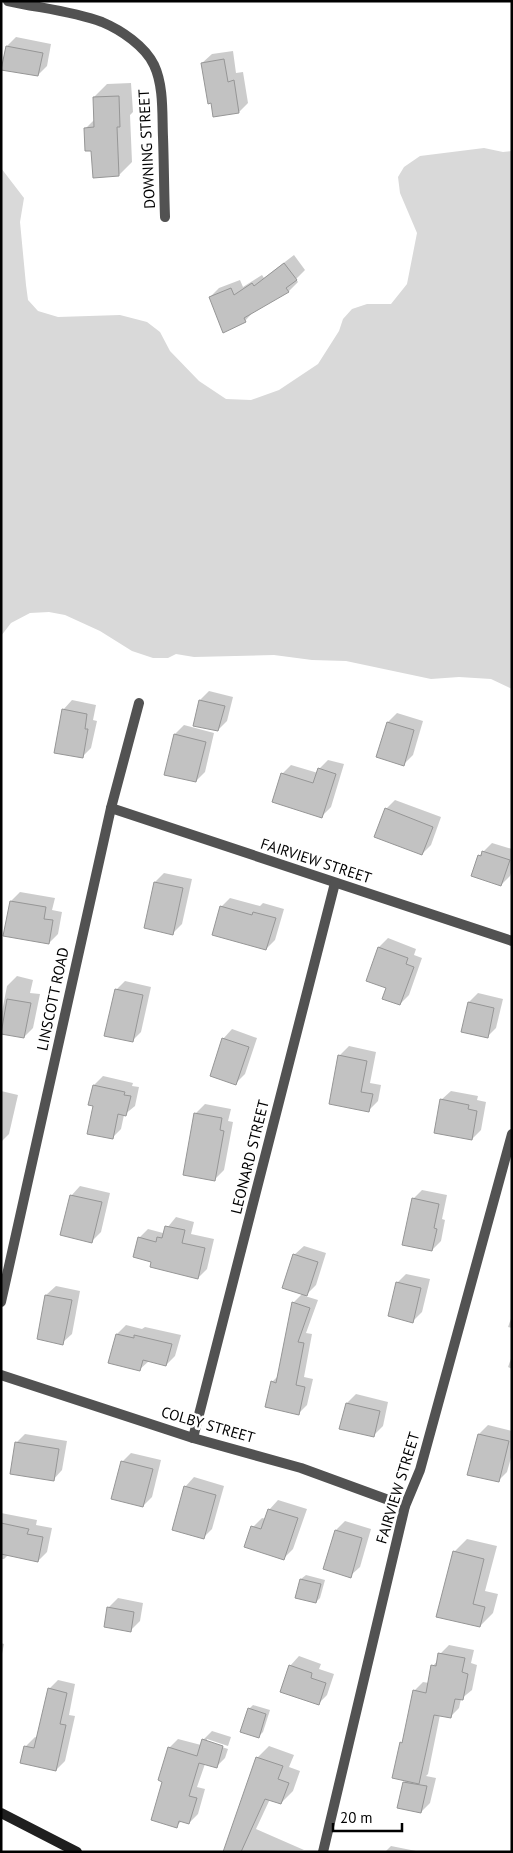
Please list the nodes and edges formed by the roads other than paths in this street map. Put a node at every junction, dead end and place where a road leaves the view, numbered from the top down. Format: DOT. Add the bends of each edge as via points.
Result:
graph roads {
  1 [pos="8,1"];
  2 [pos="165,218"];
  3 [pos="139,704"];
  4 [pos="110,808"];
  5 [pos="335,883"];
  6 [pos="512,941"];
  7 [pos="512,1134"];
  8 [pos="1,1302"];
  9 [pos="1,1375"];
  10 [pos="193,1438"];
  11 [pos="405,1506"];
  12 [pos="1,1813"];
  13 [pos="77,1852"];
  14 [pos="323,1852"];
  1 -- 2 [label="street, DOWNING STREET" via="83,16 103,23 143,48 154,65 159,87"];
  3 -- 4 [label="street, LINSCOTT ROAD"];
  4 -- 5 [label="street, FAIRVIEW STREET"];
  4 -- 8 [label="street, LINSCOTT ROAD"];
  5 -- 6 [label="street, FAIRVIEW STREET"];
  5 -- 10 [label="street, LEONARD STREET"];
  7 -- 11 [label="street, FAIRVIEW STREET" via="420,1470"];
  9 -- 10 [label="street, COLBY STREET"];
  10 -- 11 [label="street, COLBY STREET" via="302,1468"];
  11 -- 14 [label="street, FAIRVIEW STREET"];
  12 -- 13 [label="main road"];
}
